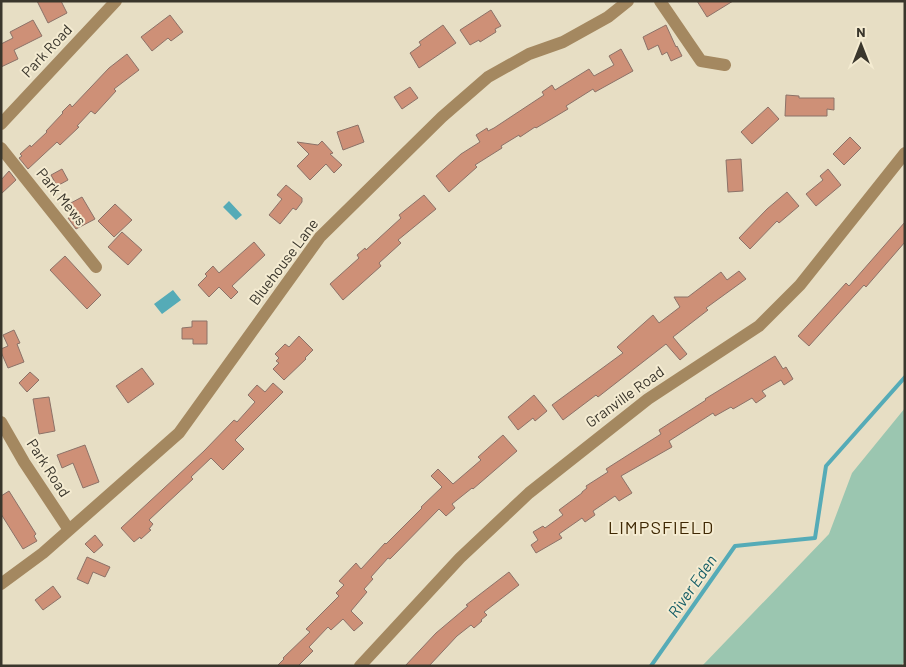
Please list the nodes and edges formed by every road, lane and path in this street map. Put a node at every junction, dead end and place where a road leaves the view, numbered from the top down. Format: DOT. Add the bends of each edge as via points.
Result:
graph roads {
  1 [pos="116,1"];
  2 [pos="628,1"];
  3 [pos="660,1"];
  4 [pos="725,65"];
  5 [pos="1,124"];
  6 [pos="1,148"];
  7 [pos="905,153"];
  8 [pos="96,267"];
  9 [pos="1,422"];
  10 [pos="70,530"];
  11 [pos="1,584"];
  12 [pos="360,666"];
  1 -- 5 [label="street, Park Road"];
  2 -- 10 [label="street, Bluehouse Lane" via="608,17 563,42 529,54 488,77 442,117 320,237 179,433"];
  3 -- 4 [label="street" via="702,61"];
  6 -- 8 [label="street, Park Mews"];
  7 -- 12 [label="street, Granville Road" via="800,285 759,326 648,398 530,493 460,558"];
  9 -- 10 [label="street, Park Road"];
  10 -- 11 [label="street, Bluehouse Lane"];
}
